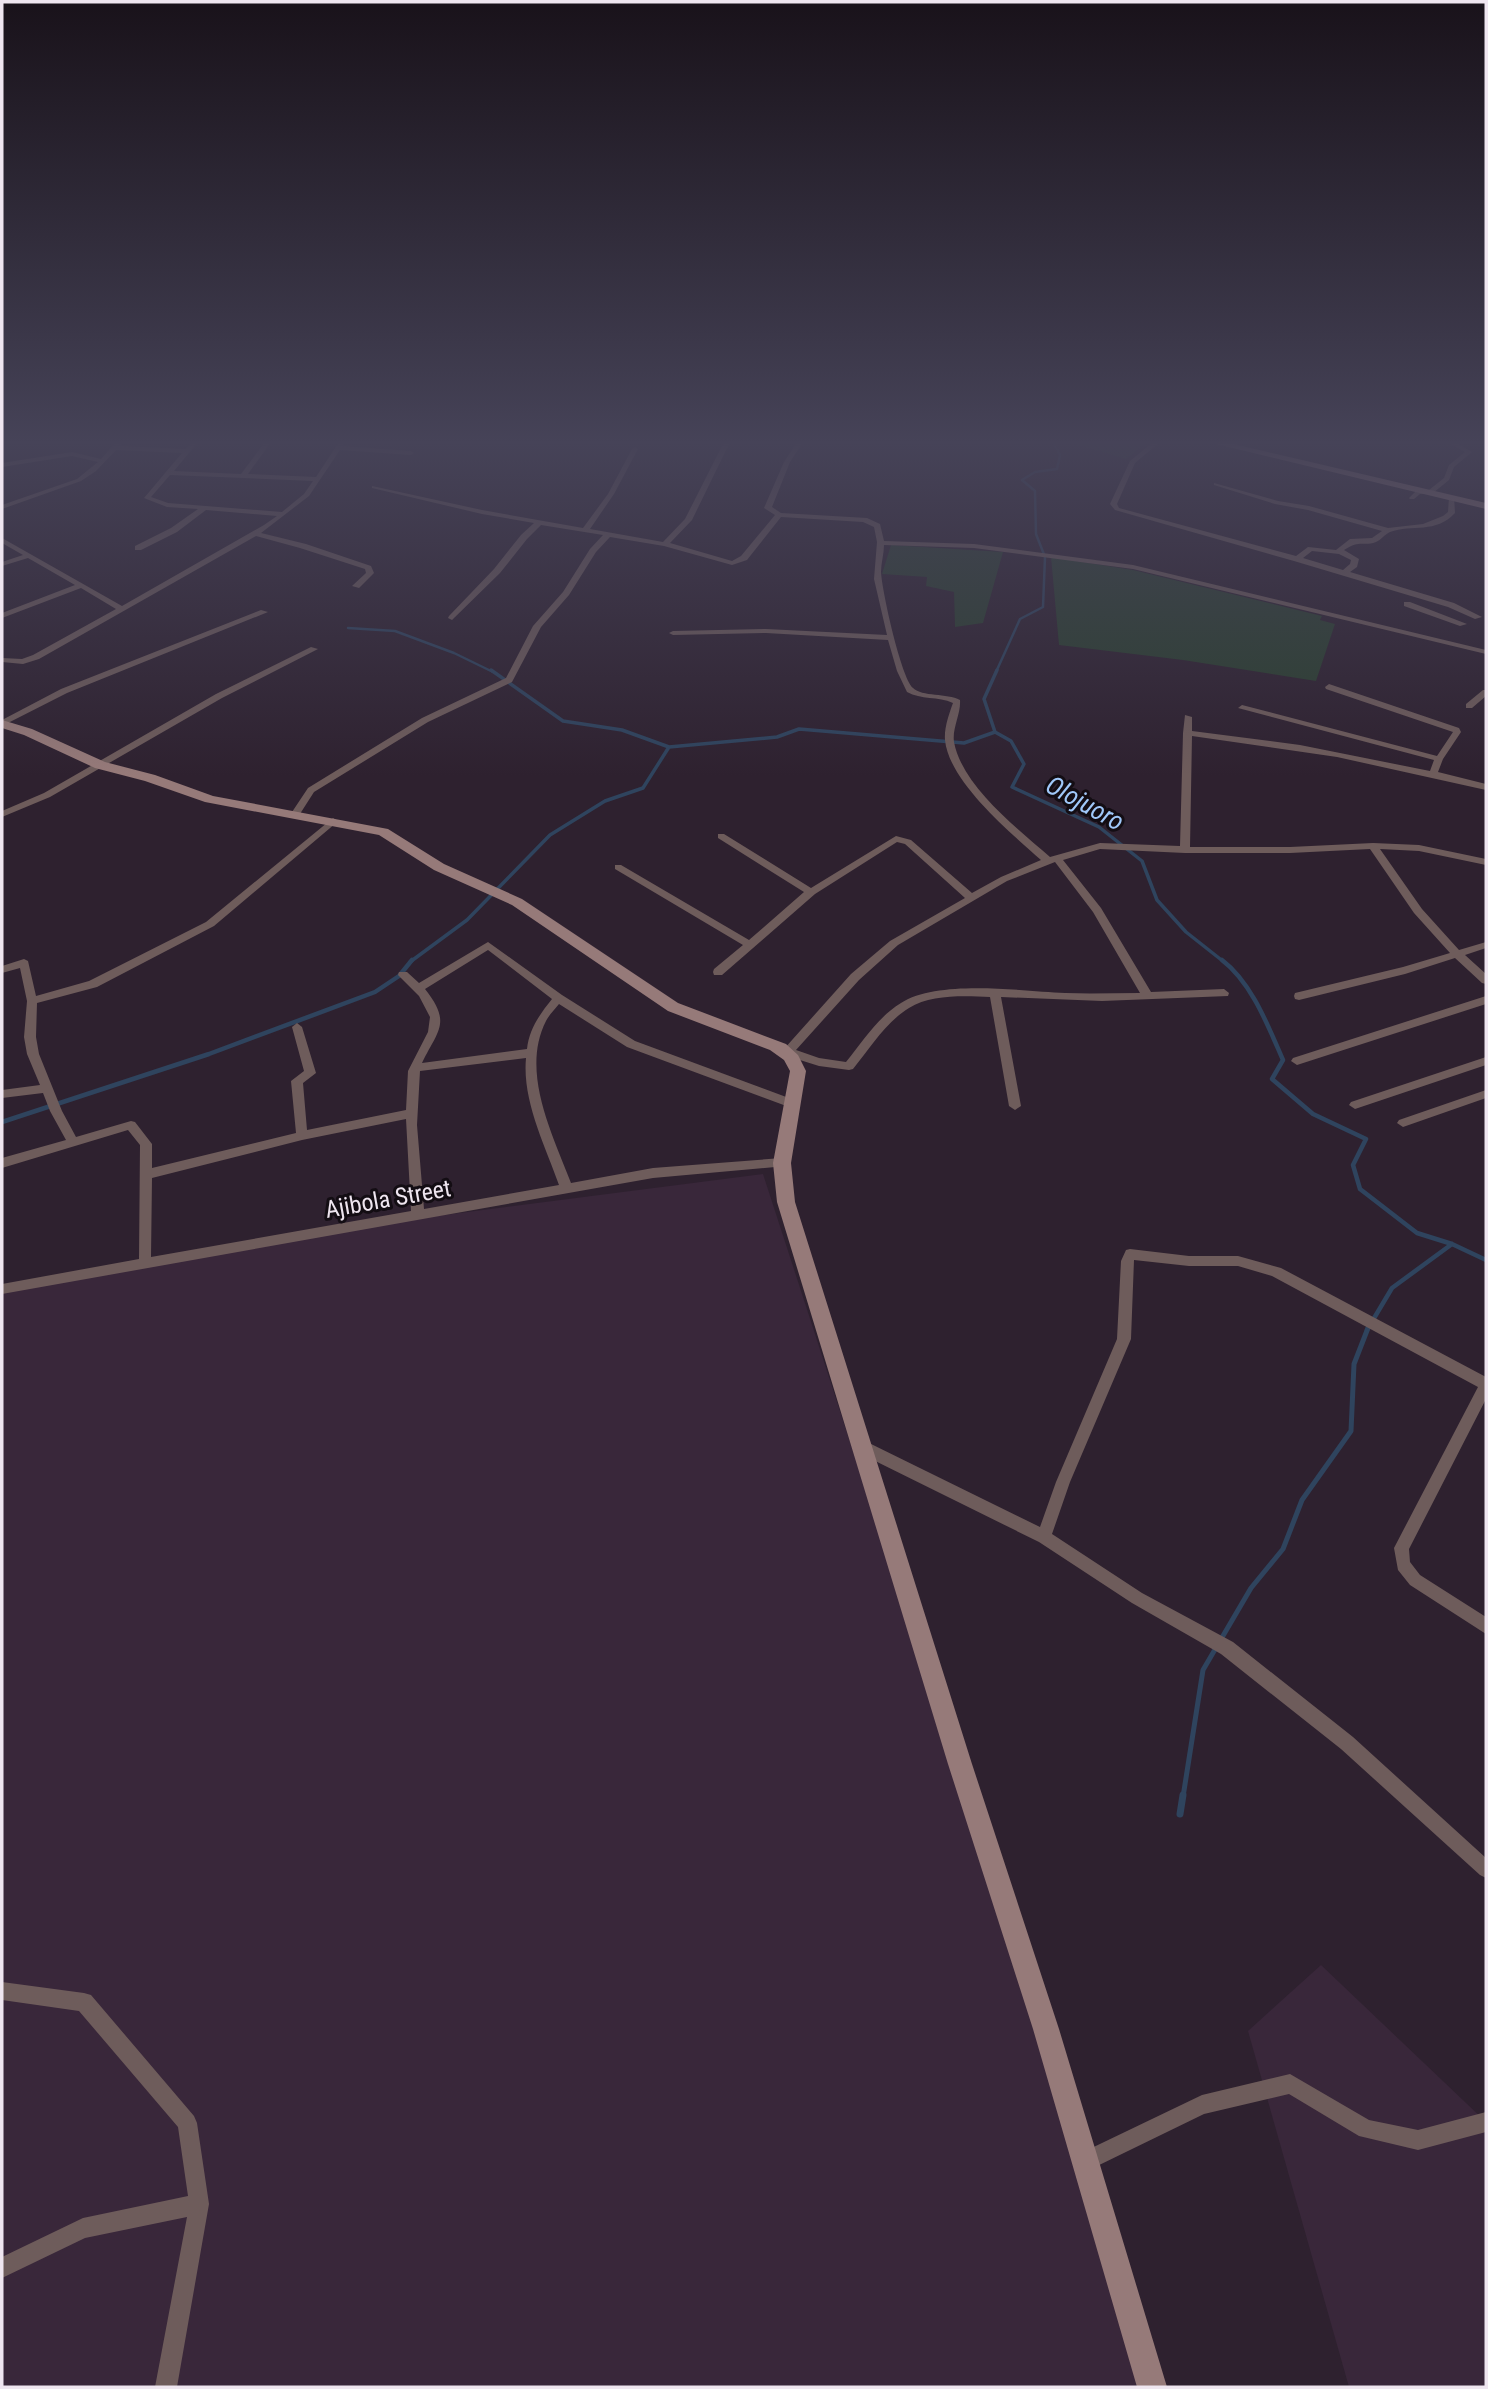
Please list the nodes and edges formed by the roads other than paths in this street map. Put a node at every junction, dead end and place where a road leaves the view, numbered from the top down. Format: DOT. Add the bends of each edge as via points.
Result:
graph roads {
  1 [pos="23,553"];
  2 [pos="222,553"];
  3 [pos="325,553"];
  4 [pos="511,553"];
  5 [pos="591,553"];
  6 [pos="701,553"];
  7 [pos="746,553"];
  8 [pos="881,553"];
  9 [pos="1034,553"];
  10 [pos="1277,553"];
  11 [pos="1305,553"];
  12 [pos="1345,553"];
  13 [pos="27,556"];
  14 [pos="1297,559"];
  15 [pos="2,564"];
  16 [pos="1344,573"];
  17 [pos="80,586"];
  18 [pos="356,586"];
  19 [pos="1407,604"];
  20 [pos="122,610"];
  21 [pos="264,612"];
  22 [pos="1482,615"];
  23 [pos="2,616"];
  24 [pos="452,618"];
  25 [pos="1463,624"];
  26 [pos="673,633"];
  27 [pos="891,638"];
  28 [pos="1444,642"];
  29 [pos="314,649"];
  30 [pos="1486,652"];
  31 [pos="2,660"];
  32 [pos="1329,687"];
  33 [pos="1486,692"];
  34 [pos="1469,706"];
  35 [pos="1242,708"];
  36 [pos="1188,717"];
  37 [pos="2,723"];
  38 [pos="1187,733"];
  39 [pos="1439,759"];
  40 [pos="100,765"];
  41 [pos="1433,773"];
  42 [pos="1486,787"];
  43 [pos="2,814"];
  44 [pos="295,815"];
  45 [pos="333,821"];
  46 [pos="721,836"];
  47 [pos="1111,844"];
  48 [pos="1373,846"];
  49 [pos="1185,849"];
  50 [pos="1052,859"];
  51 [pos="1486,862"];
  52 [pos="618,867"];
  53 [pos="811,892"];
  54 [pos="970,897"];
  55 [pos="749,944"];
  56 [pos="1486,945"];
  57 [pos="1456,953"];
  58 [pos="2,969"];
  59 [pos="718,972"];
  60 [pos="403,975"];
  61 [pos="1486,980"];
  62 [pos="418,988"];
  63 [pos="1224,993"];
  64 [pos="995,995"];
  65 [pos="1147,995"];
  66 [pos="1299,996"];
  67 [pos="558,998"];
  68 [pos="1486,1000"];
  69 [pos="32,1002"];
  70 [pos="297,1027"];
  71 [pos="788,1052"];
  72 [pos="530,1053"];
  73 [pos="1297,1061"];
  74 [pos="1486,1061"];
  75 [pos="415,1068"];
  76 [pos="48,1088"];
  77 [pos="2,1094"];
  78 [pos="1486,1094"];
  79 [pos="793,1104"];
  80 [pos="1354,1105"];
  81 [pos="1015,1106"];
  82 [pos="410,1114"];
  83 [pos="1403,1122"];
  84 [pos="302,1136"];
  85 [pos="72,1141"];
  86 [pos="2,1163"];
  87 [pos="782,1163"];
  88 [pos="148,1174"];
  89 [pos="567,1189"];
  90 [pos="418,1216"];
  91 [pos="145,1263"];
  92 [pos="2,1289"];
  93 [pos="1486,1385"];
  94 [pos="861,1446"];
  95 [pos="1044,1537"];
  96 [pos="1486,1626"];
  97 [pos="1486,1869"];
  98 [pos="2,1991"];
  99 [pos="1486,2122"];
  100 [pos="1083,2162"];
  101 [pos="198,2204"];
  102 [pos="2,2268"];
  103 [pos="166,2387"];
  104 [pos="1152,2387"];
  1 -- 13 [label="street"];
  2 -- 20 [label="street"];
  3 -- 18 [label="street" via="368,568 370,573"];
  4 -- 24 [label="street"];
  5 -- 44 [label="street" via="537,626 506,681 425,720 311,790"];
  6 -- 7 [label="street" via="738,563"];
  8 -- 27 [label="street" via="877,577"];
  9 -- 28 [label="street" via="1163,573"];
  10 -- 14 [label="street"];
  11 -- 14 [label="street"];
  12 -- 16 [label="street" via="1355,559"];
  13 -- 15 [label="street"];
  13 -- 17 [label="street"];
  14 -- 16 [label="street"];
  16 -- 22 [label="street"];
  17 -- 20 [label="street"];
  17 -- 23 [label="street"];
  19 -- 25 [label="street"];
  20 -- 31 [label="street" via="36,657 23,662"];
  21 -- 37 [label="street" via="64,691"];
  22 -- 25 [label="street"];
  25 -- 28 [label="street"];
  26 -- 27 [label="street" via="766,631"];
  27 -- 50 [label="street" via="910,690 957,702 949,740 967,780 1022,838"];
  28 -- 30 [label="street"];
  29 -- 40 [label="street" via="219,696"];
  32 -- 39 [label="street" via="1456,730"];
  33 -- 34 [label="street"];
  35 -- 39 [label="street"];
  36 -- 38 [label="street"];
  37 -- 40 [label="street"];
  38 -- 41 [label="street" via="1293,745"];
  38 -- 49 [label="street"];
  39 -- 41 [label="street"];
  40 -- 43 [label="street"];
  40 -- 44 [label="street" via="224,803"];
  41 -- 42 [label="street"];
  44 -- 45 [label="street"];
  45 -- 69 [label="street" via="210,924 93,984"];
  45 -- 71 [label="street" via="383,832 439,867 497,892 673,1007"];
  46 -- 53 [label="street"];
  47 -- 49 [label="street"];
  47 -- 50 [label="street"];
  48 -- 49 [label="street"];
  48 -- 51 [label="street" via="1419,848"];
  48 -- 57 [label="street" via="1418,911"];
  50 -- 54 [label="street"];
  50 -- 65 [label="street" via="1097,910"];
  52 -- 55 [label="street"];
  53 -- 54 [label="street" via="888,842 903,839"];
  53 -- 55 [label="street"];
  54 -- 71 [label="street" via="873,960"];
  55 -- 59 [label="street"];
  56 -- 57 [label="street"];
  57 -- 61 [label="street"];
  57 -- 66 [label="street"];
  58 -- 69 [label="street" via="24,962"];
  60 -- 62 [label="street"];
  62 -- 67 [label="street" via="488,944"];
  62 -- 75 [label="street" via="432,1010 435,1027"];
  63 -- 65 [label="street"];
  64 -- 65 [label="street"];
  64 -- 71 [label="street" via="913,1002 895,1014 849,1066"];
  64 -- 81 [label="street"];
  67 -- 72 [label="street" via="538,1022"];
  67 -- 79 [label="street" via="643,1050"];
  68 -- 73 [label="street"];
  69 -- 76 [label="street" via="33,1054"];
  70 -- 84 [label="street" via="310,1073 297,1081"];
  71 -- 79 [label="street" via="798,1071"];
  72 -- 75 [label="street"];
  72 -- 89 [label="street" via="537,1102"];
  74 -- 80 [label="street"];
  75 -- 82 [label="street"];
  76 -- 77 [label="street"];
  76 -- 85 [label="street"];
  78 -- 83 [label="street"];
  79 -- 87 [label="street"];
  82 -- 84 [label="street"];
  82 -- 90 [label="street"];
  84 -- 88 [label="street"];
  85 -- 86 [label="street"];
  85 -- 88 [label="street" via="131,1125 146,1144"];
  87 -- 89 [label="street, Ajibola Street" via="653,1173"];
  87 -- 94 [label="street" via="789,1210"];
  88 -- 91 [label="street"];
  89 -- 90 [label="street, Ajibola Street"];
  90 -- 91 [label="street, Ajibola Street"];
  91 -- 92 [label="street, Ajibola Street"];
  93 -- 95 [label="street" via="1276,1272 1238,1261 1130,1254 1124,1339"];
  93 -- 96 [label="street" via="1401,1548 1403,1565 1415,1580"];
  94 -- 95 [label="street"];
  94 -- 100 [label="street" via="1046,2029"];
  95 -- 97 [label="street" via="1137,1598 1227,1648 1347,1742"];
  98 -- 101 [label="street" via="84,2002 187,2123"];
  99 -- 100 [label="street" via="1418,2140 1366,2129 1290,2084 1202,2105"];
  100 -- 104 [label="street"];
  101 -- 102 [label="street" via="83,2228"];
  101 -- 103 [label="street"];
}
